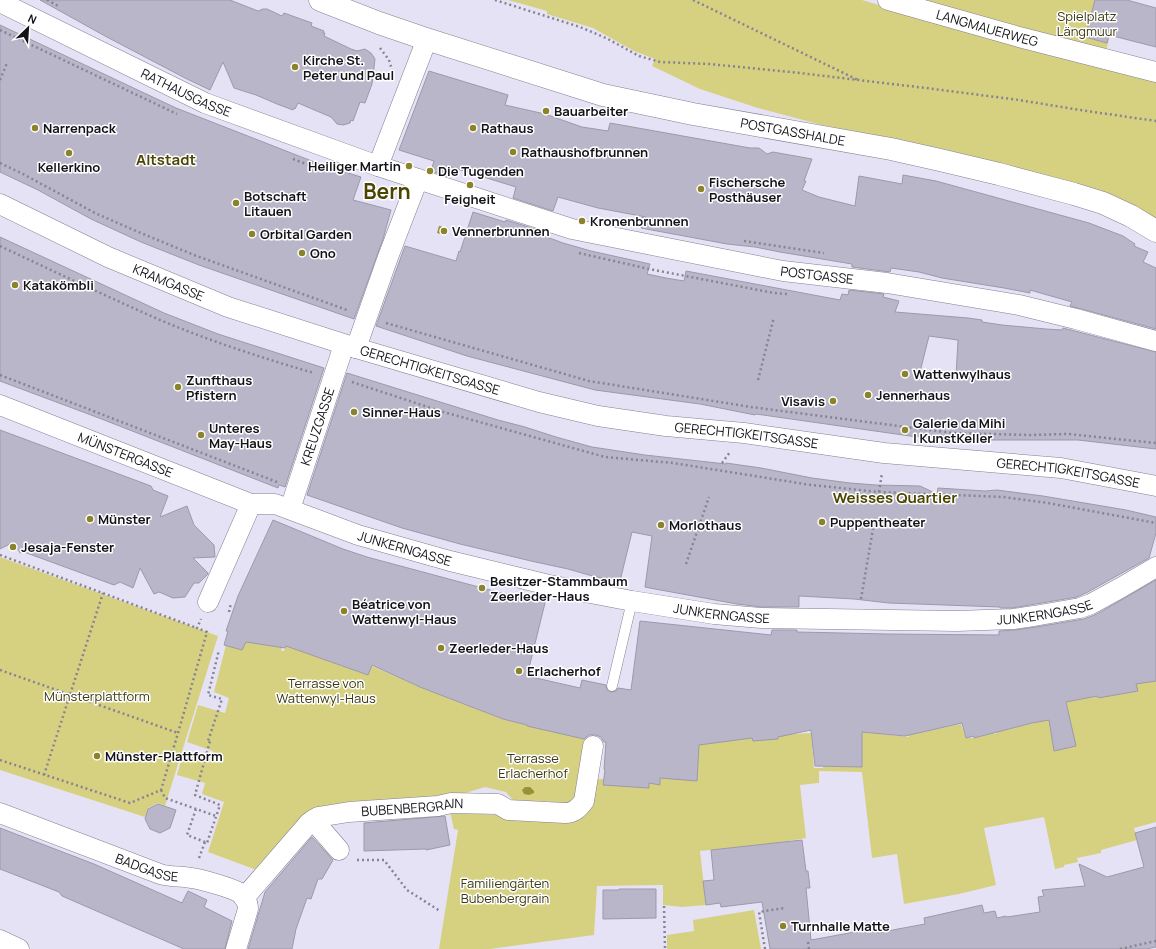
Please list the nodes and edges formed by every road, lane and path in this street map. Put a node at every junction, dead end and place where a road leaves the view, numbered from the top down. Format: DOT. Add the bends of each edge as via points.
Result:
graph roads {
  1 [pos="320,0"];
  2 [pos="495,0"];
  3 [pos="693,0"];
  4 [pos="888,0"];
  5 [pos="0,2"];
  6 [pos="23,6"];
  7 [pos="427,39"];
  8 [pos="374,45"];
  9 [pos="380,48"];
  10 [pos="386,50"];
  11 [pos="7,63"];
  12 [pos="1156,72"];
  13 [pos="392,74"];
  14 [pos="0,80"];
  15 [pos="860,80"];
  16 [pos="1156,121"];
  17 [pos="0,163"];
  18 [pos="378,166"];
  19 [pos="418,179"];
  20 [pos="0,204"];
  21 [pos="1156,231"];
  22 [pos="0,246"];
  23 [pos="649,269"];
  24 [pos="793,294"];
  25 [pos="350,310"];
  26 [pos="774,317"];
  27 [pos="385,322"];
  28 [pos="1156,341"];
  29 [pos="350,347"];
  30 [pos="0,375"];
  31 [pos="320,375"];
  32 [pos="348,380"];
  33 [pos="758,380"];
  34 [pos="0,405"];
  35 [pos="1156,443"];
  36 [pos="881,481"];
  37 [pos="280,483"];
  38 [pos="1156,486"];
  39 [pos="879,492"];
  40 [pos="709,497"];
  41 [pos="251,504"];
  42 [pos="290,509"];
  43 [pos="875,517"];
  44 [pos="1156,523"];
  45 [pos="0,555"];
  46 [pos="686,564"];
  47 [pos="1156,567"];
  48 [pos="102,593"];
  49 [pos="632,601"];
  50 [pos="208,602"];
  51 [pos="858,619"];
  52 [pos="197,628"];
  53 [pos="219,650"];
  54 [pos="0,670"];
  55 [pos="612,686"];
  56 [pos="70,694"];
  57 [pos="178,733"];
  58 [pos="592,746"];
  59 [pos="0,760"];
  60 [pos="44,775"];
  61 [pos="161,790"];
  62 [pos="195,809"];
  63 [pos="0,813"];
  64 [pos="216,816"];
  65 [pos="313,820"];
  66 [pos="205,842"];
  67 [pos="339,850"];
  68 [pos="193,878"];
  69 [pos="244,898"];
  70 [pos="664,906"];
  71 [pos="785,908"];
  72 [pos="440,911"];
  73 [pos="0,940"];
  74 [pos="1156,941"];
  75 [pos="808,942"];
  76 [pos="19,949"];
  77 [pos="236,949"];
  78 [pos="665,949"];
  79 [pos="765,949"];
  80 [pos="810,949"];
  81 [pos="1120,949"];
  1 -- 7 [label="street, POSTGASSHALDE"];
  2 -- 15 [label="path" via="580,27 651,60"];
  3 -- 15 [label="path"];
  4 -- 12 [label="street, LANGMAUERWEG"];
  5 -- 6 [label="street, RATHAUSGASSE"];
  6 -- 18 [label="street, RATHAUSGASSE" via="205,103"];
  7 -- 18 [label="street"];
  7 -- 21 [label="street, POSTGASSHALDE" via="603,95 693,114 891,149 999,174 1103,203"];
  8 -- 9 [label="path"];
  9 -- 10 [label="path"];
  9 -- 13 [label="path" via="392,66"];
  11 -- 14 [label="path"];
  15 -- 16 [label="path" via="1019,100"];
  17 -- 25 [label="path" via="95,213 179,250"];
  18 -- 19 [label="street, RATHAUSGASSE"];
  19 -- 28 [label="street, POSTGASSE" via="589,233 783,271 886,283 1019,305"];
  19 -- 29 [label="street, KREUZGASSE"];
  20 -- 29 [label="street, KRAMGASSE" via="108,257 190,292"];
  22 -- 31 [label="path" via="161,320 279,363"];
  23 -- 24 [label="path" via="774,293"];
  26 -- 33 [label="path"];
  27 -- 35 [label="path" via="589,381 743,406 953,433 1068,434"];
  29 -- 38 [label="street, GERECHTIGKEITSGASSE" via="539,402 598,416 884,453 1061,468"];
  29 -- 42 [label="street, KREUZGASSE"];
  30 -- 37 [label="path"];
  32 -- 39 [label="path" via="440,411 605,457"];
  34 -- 41 [label="street, MÜNSTERGASSE"];
  36 -- 39 [label="path"];
  39 -- 44 [label="path" via="1003,497"];
  40 -- 46 [label="path"];
  41 -- 42 [label="street, MÜNSTERGASSE" via="275,504"];
  41 -- 50 [label="street"];
  42 -- 49 [label="street, JUNKERNGASSE" via="358,535 450,561 549,585"];
  43 -- 51 [label="path"];
  45 -- 48 [label="path"];
  47 -- 51 [label="street, JUNKERNGASSE" via="1116,591 1080,608 1005,619"];
  48 -- 52 [label="path"];
  48 -- 56 [label="path"];
  49 -- 51 [label="street, JUNKERNGASSE" via="714,614 761,618"];
  49 -- 55 [label="lane"];
  50 -- 52 [label="path"];
  52 -- 57 [label="path" via="207,632"];
  53 -- 64 [label="path" via="208,695 222,699 208,741 195,795 220,805"];
  54 -- 56 [label="path"];
  56 -- 57 [label="path"];
  56 -- 60 [label="path"];
  57 -- 61 [label="path"];
  58 -- 65 [label="street, BUBENBERGRAIN" via="591,775 584,801 570,813 508,810 498,804 451,803 349,812"];
  59 -- 60 [label="path"];
  60 -- 61 [label="path" via="130,803"];
  61 -- 62 [label="path" via="165,798"];
  62 -- 64 [label="path"];
  62 -- 66 [label="path" via="187,835"];
  63 -- 68 [label="street, BADGASSE" via="160,874"];
  64 -- 66 [label="path" via="207,843"];
  65 -- 67 [label="street"];
  65 -- 69 [label="street"];
  66 -- 68 [label="path"];
  67 -- 72 [label="path" via="357,860 384,860 407,890"];
  68 -- 69 [label="street, BADGASSE" via="233,890"];
  69 -- 77 [label="street" via="248,910"];
  70 -- 78 [label="path"];
  71 -- 79 [label="path" via="759,912"];
  73 -- 76 [label="street"];
  74 -- 81 [label="path"];
  75 -- 80 [label="path"];
}
